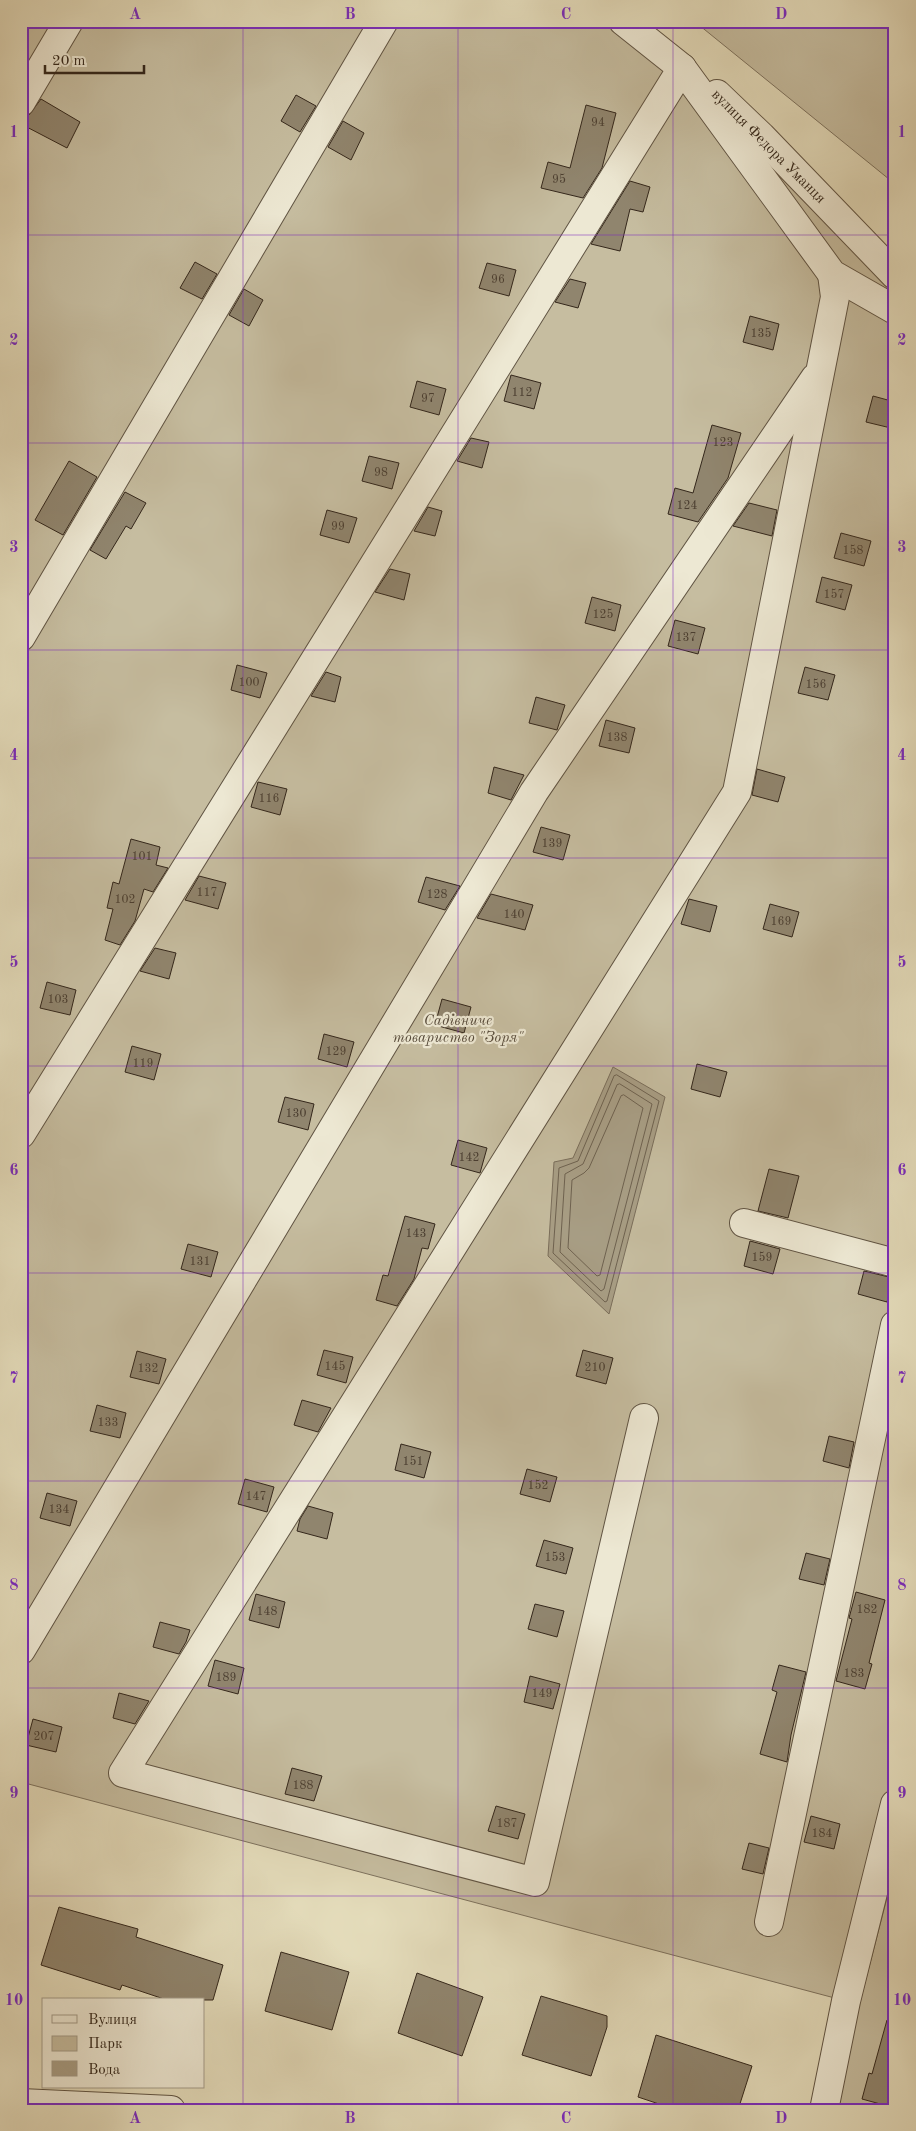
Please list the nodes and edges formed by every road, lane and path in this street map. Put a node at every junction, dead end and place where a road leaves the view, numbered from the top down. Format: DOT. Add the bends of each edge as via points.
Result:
graph roads {
  1 [pos="69,21"];
  2 [pos="384,21"];
  3 [pos="624,21"];
  4 [pos="639,21"];
  5 [pos="682,68"];
  6 [pos="21,102"];
  7 [pos="832,274"];
  8 [pos="895,275"];
  9 [pos="895,310"];
  10 [pos="821,368"];
  11 [pos="21,637"];
  12 [pos="21,1134"];
  13 [pos="744,1223"];
  14 [pos="895,1263"];
  15 [pos="895,1325"];
  16 [pos="644,1418"];
  17 [pos="21,1650"];
  18 [pos="895,1804"];
  19 [pos="769,1922"];
  20 [pos="21,2103"];
  21 [pos="171,2110"];
  22 [pos="824,2110"];
  1 -- 6 [label="street"];
  2 -- 11 [label="street"];
  3 -- 5 [label="street"];
  4 -- 8 [label="street, вулиця Федора Уманця" via="761,136"];
  5 -- 7 [label="street"];
  5 -- 12 [label="street"];
  7 -- 9 [label="street"];
  7 -- 10 [label="street" via="835,297"];
  10 -- 16 [label="street" via="737,792 123,1773 535,1882"];
  10 -- 17 [label="street" via="534,792"];
  13 -- 14 [label="street"];
  15 -- 19 [label="street"];
  18 -- 22 [label="street" via="846,2002"];
  20 -- 21 [label="street"];
}
